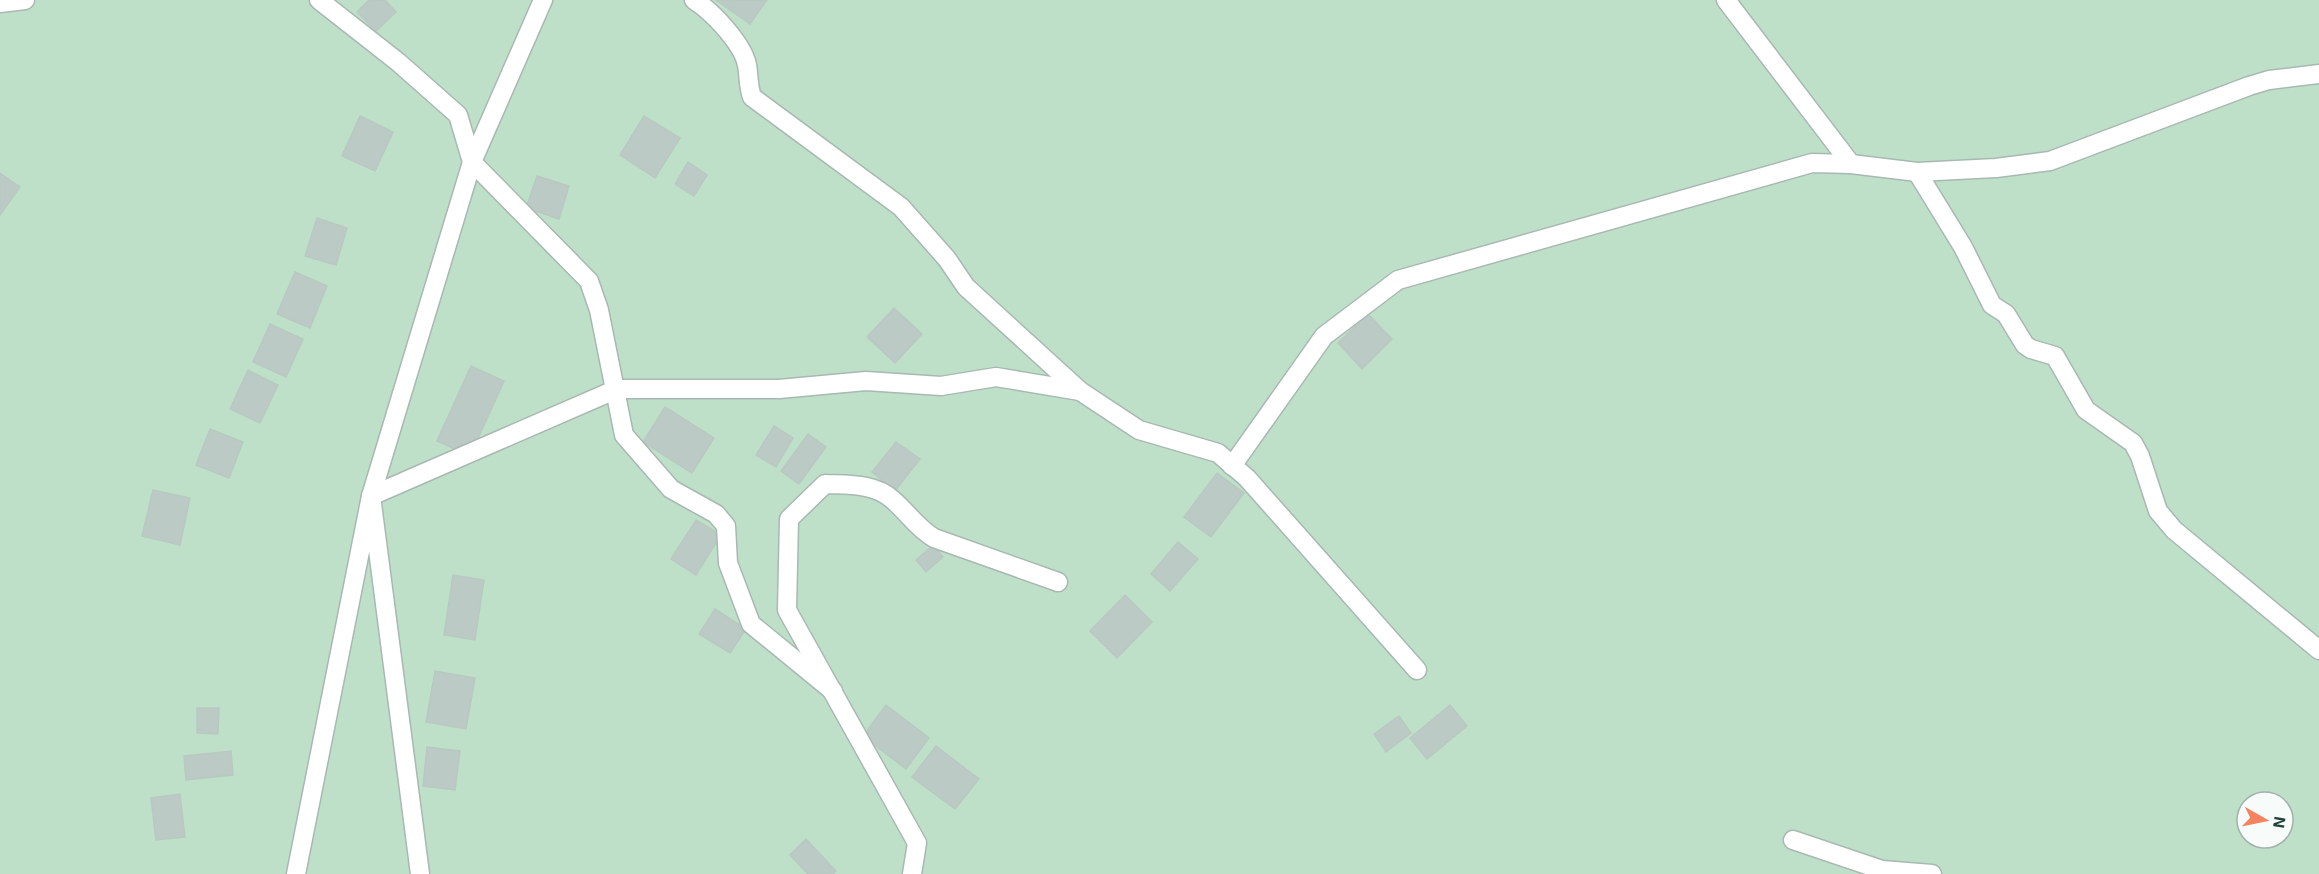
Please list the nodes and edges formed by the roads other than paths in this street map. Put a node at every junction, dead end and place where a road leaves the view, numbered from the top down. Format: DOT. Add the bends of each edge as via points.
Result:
graph roads {
  1 [pos="26,0"];
  2 [pos="320,0"];
  3 [pos="543,0"];
  4 [pos="694,0"];
  5 [pos="1726,0"];
  6 [pos="0,3"];
  7 [pos="2319,74"];
  8 [pos="472,162"];
  9 [pos="1851,164"];
  10 [pos="1917,172"];
  11 [pos="616,389"];
  12 [pos="1080,391"];
  13 [pos="1232,466"];
  14 [pos="371,496"];
  15 [pos="1058,582"];
  16 [pos="2319,650"];
  17 [pos="1417,670"];
  18 [pos="833,691"];
  19 [pos="1793,840"];
  20 [pos="296,874"];
  21 [pos="420,874"];
  22 [pos="912,874"];
  23 [pos="1932,874"];
  1 -- 6 [label="street"];
  2 -- 8 [label="street" via="458,115"];
  3 -- 8 [label="street"];
  4 -- 12 [label="street" via="733,39 747,63 752,97 901,207 966,286"];
  5 -- 9 [label="street"];
  7 -- 10 [label="street" via="2249,86 2050,161"];
  8 -- 11 [label="street" via="589,281"];
  8 -- 14 [label="street"];
  9 -- 10 [label="street"];
  9 -- 13 [label="street" via="1812,163 1398,280 1324,336"];
  10 -- 16 [label="street" via="1964,247 1992,305 2006,314 2025,345 2055,356 2086,410 2133,443 2163,518"];
  11 -- 12 [label="street" via="779,389 866,381 941,386 996,377"];
  11 -- 14 [label="street"];
  11 -- 18 [label="street" via="624,435 671,489 716,514 726,526 728,563 751,624"];
  12 -- 13 [label="street" via="1139,430 1218,453"];
  13 -- 17 [label="street" via="1247,478"];
  14 -- 20 [label="street"];
  14 -- 21 [label="street"];
  15 -- 18 [label="street" via="920,531 891,498 864,485 825,484 789,519 787,610"];
  18 -- 22 [label="street" via="917,843"];
  19 -- 23 [label="street" via="1882,870"];
}
